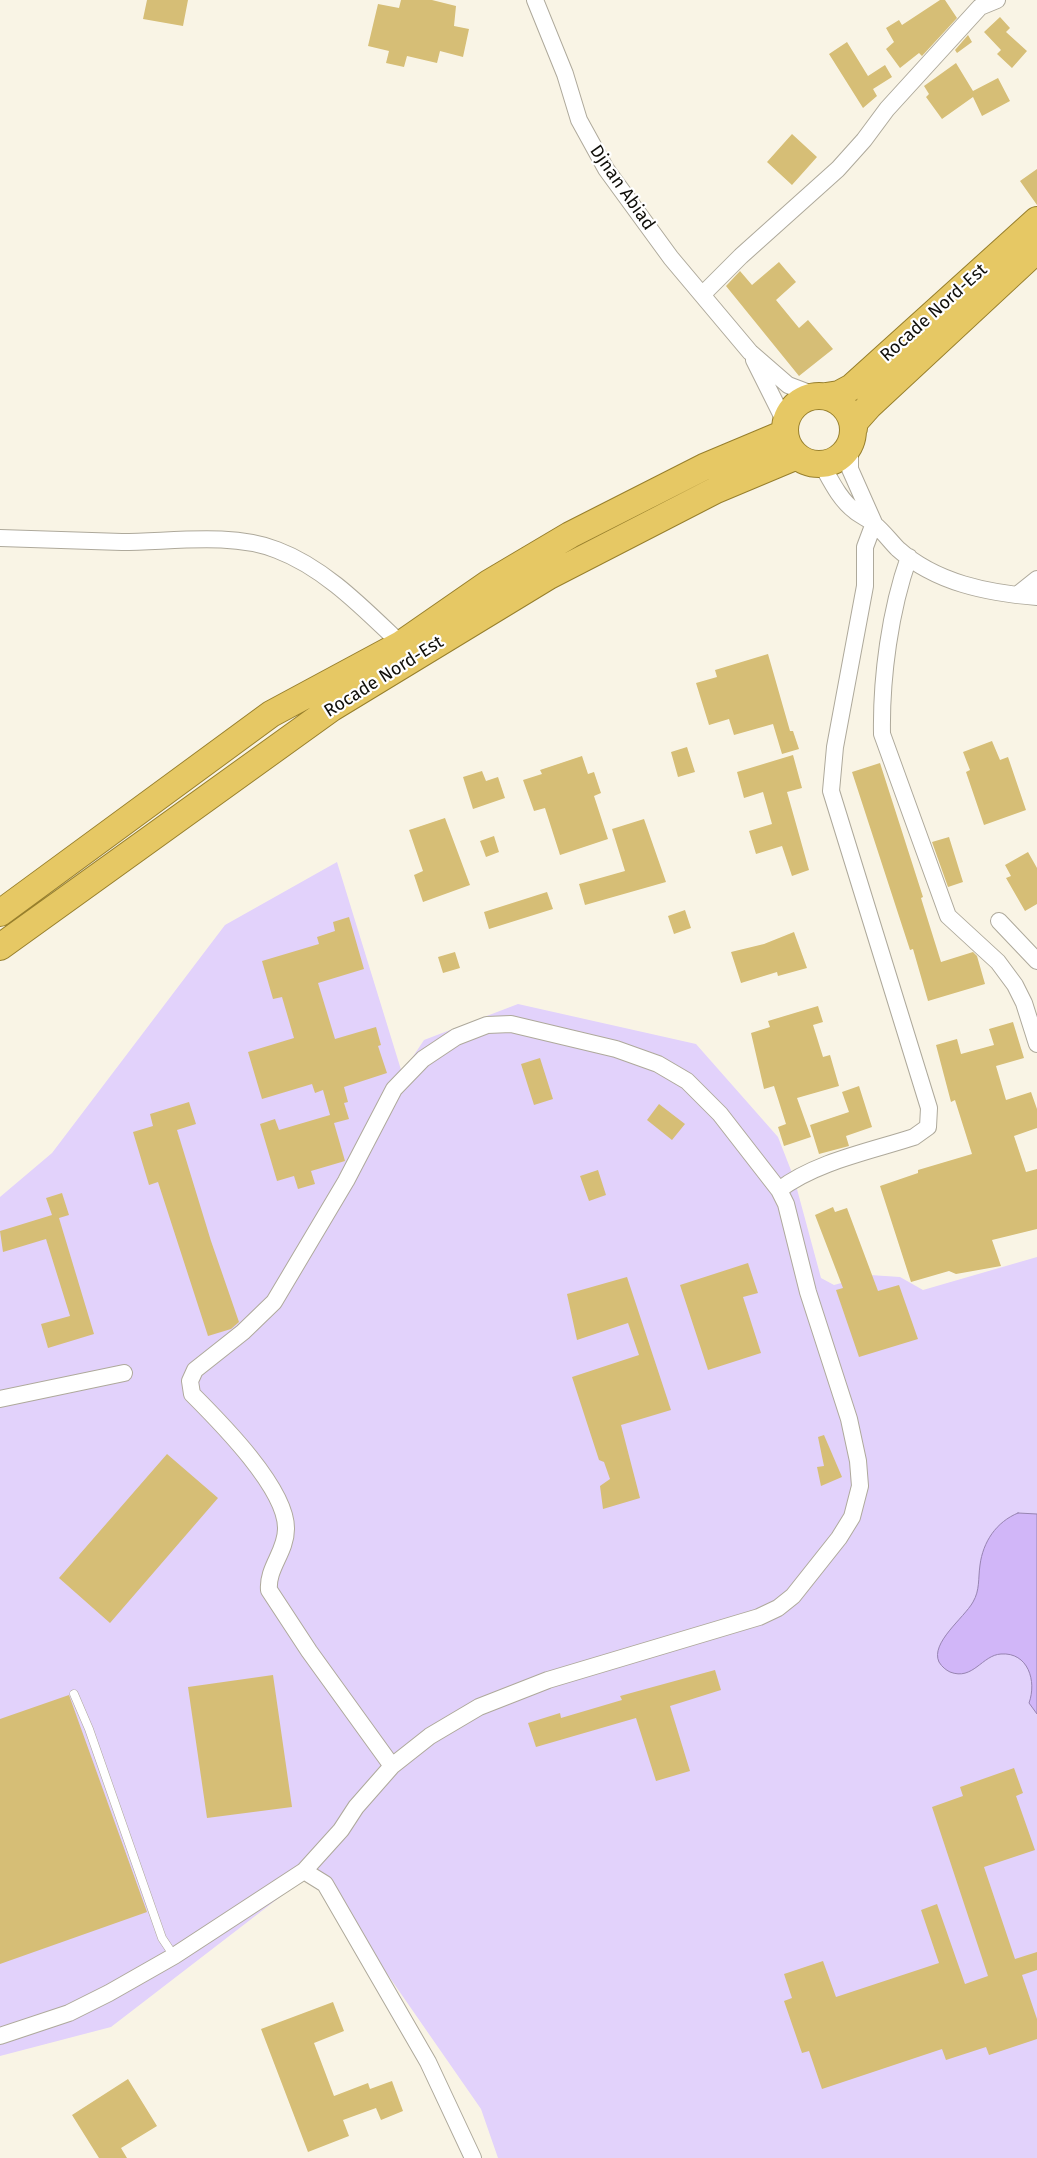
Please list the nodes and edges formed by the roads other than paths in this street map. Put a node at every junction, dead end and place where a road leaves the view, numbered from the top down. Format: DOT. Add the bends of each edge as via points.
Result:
graph roads {
  1 [pos="535,0"];
  2 [pos="997,0"];
  3 [pos="1037,220"];
  4 [pos="1037,250"];
  5 [pos="702,295"];
  6 [pos="750,352"];
  7 [pos="821,396"];
  8 [pos="786,428"];
  9 [pos="852,436"];
  10 [pos="797,456"];
  11 [pos="822,465"];
  12 [pos="874,523"];
  13 [pos="0,538"];
  14 [pos="909,557"];
  15 [pos="1037,578"];
  16 [pos="1017,595"];
  17 [pos="1037,597"];
  18 [pos="401,644"];
  19 [pos="0,913"];
  20 [pos="999,921"];
  21 [pos="0,947"];
  22 [pos="1037,961"];
  23 [pos="1037,1044"];
  24 [pos="779,1190"];
  25 [pos="124,1373"];
  26 [pos="0,1399"];
  27 [pos="74,1694"];
  28 [pos="392,1766"];
  29 [pos="304,1871"];
  30 [pos="174,1956"];
  31 [pos="0,2036"];
  32 [pos="473,2158"];
  1 -- 5 [label="street, Djnan Abiad" via="590,142 671,258"];
  2 -- 5 [label="street" via="980,7 887,109 838,170"];
  3 -- 7 [label="highway, Rocade Nord-Est" via="852,387 839,394"];
  4 -- 9 [label="highway, Rocade Nord-Est" via="869,406 854,424"];
  5 -- 6 [label="street, Djnan Abiad"];
  6 -- 7 [label="street" via="788,384"];
  6 -- 8 [label="street"];
  7 -- 8 [label="highway" via="800,402"];
  7 -- 9 [label="highway" via="842,404 852,419"];
  8 -- 10 [label="highway" via="791,451"];
  8 -- 18 [label="highway, Rocade Nord-Est" via="570,535 489,583"];
  9 -- 11 [label="highway" via="839,458"];
  9 -- 12 [label="street" via="850,469"];
  10 -- 11 [label="highway"];
  10 -- 21 [label="highway, Rocade Nord-Est" via="716,490 549,576 332,708"];
  11 -- 12 [label="street" via="848,505"];
  12 -- 14 [label="street"];
  12 -- 24 [label="street" via="865,547 865,586 835,747 831,791 929,1108 928,1127 914,1137 814,1169 794,1178"];
  13 -- 18 [label="street" via="122,542 215,540 276,549 356,601"];
  14 -- 16 [label="street" via="953,581 996,593"];
  14 -- 23 [label="street" via="902,576 890,641 882,734 948,916 998,962 1015,985"];
  15 -- 16 [label="street"];
  16 -- 17 [label="street"];
  18 -- 19 [label="highway, Rocade Nord-Est" via="271,714"];
  20 -- 22 [label="street"];
  24 -- 28 [label="street" via="786,1204 808,1292 849,1419 858,1461 860,1486 852,1517 839,1538 794,1596 778,1608 759,1617 514,1692 479,1707 430,1736"];
  24 -- 28 [label="street" via="720,1114 687,1082 658,1064 616,1049 511,1024 487,1025 456,1037 423,1059 394,1089 346,1181 274,1302 243,1332 195,1370 190,1380 192,1394 269,1482 284,1512 285,1546 268,1579 268,1590"];
  25 -- 26 [label="street"];
  27 -- 30 [label="lane" via="90,1729 162,1938"];
  28 -- 29 [label="street"];
  29 -- 30 [label="street"];
  29 -- 32 [label="street" via="325,1884 428,2062"];
  30 -- 31 [label="street" via="69,2013"];
}
